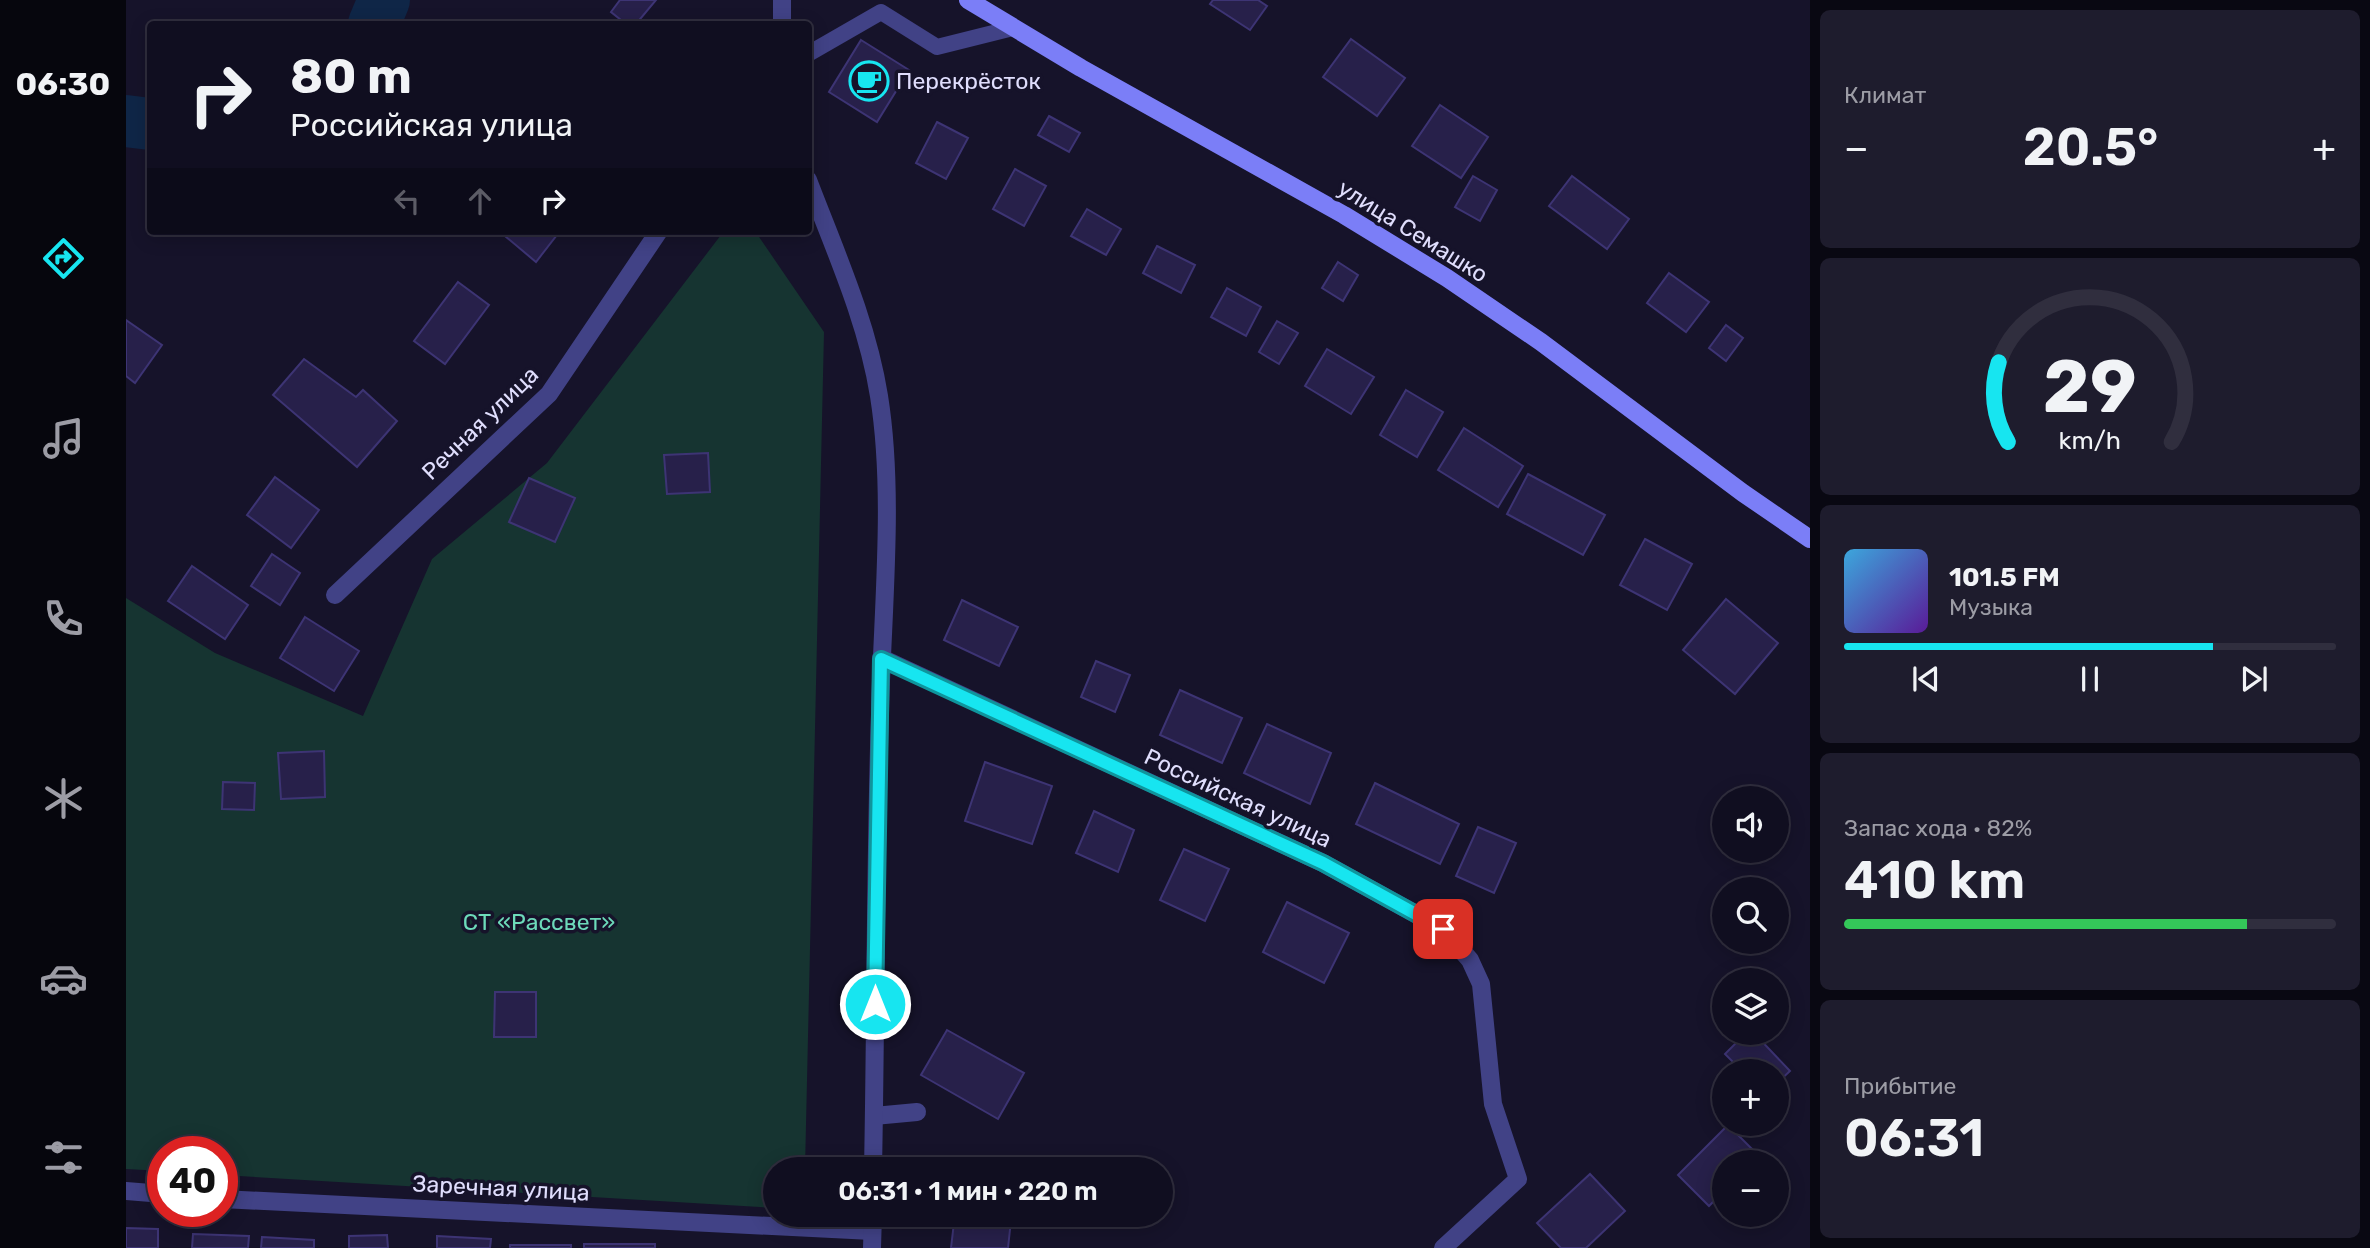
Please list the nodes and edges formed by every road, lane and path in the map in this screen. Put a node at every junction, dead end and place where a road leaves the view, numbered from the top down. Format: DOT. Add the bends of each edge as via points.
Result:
graph roads {
  1 [pos="782,0"];
  2 [pos="968,0"];
  3 [pos="886,6"];
  4 [pos="782,21"];
  5 [pos="1013,27"];
  6 [pos="812,52"];
  7 [pos="812,191"];
  8 [pos="656,235"];
  9 [pos="1810,539"];
  10 [pos="335,595"];
  11 [pos="881,659"];
  12 [pos="917,1112"];
  13 [pos="874,1116"];
  14 [pos="873,1157"];
  15 [pos="126,1191"];
  16 [pos="147,1193"];
  17 [pos="238,1200"];
  18 [pos="872,1231"];
  19 [pos="1443,1248"];
  1 -- 4 [label="street"];
  2 -- 5 [label="main road, улица Семашко"];
  3 -- 5 [label="lane" via="937,47"];
  3 -- 6 [label="lane"];
  5 -- 9 [label="main road, улица Семашко" via="1447,278"];
  7 -- 11 [label="street" via="867,338 880,398 885,469"];
  8 -- 10 [label="street, Речная улица" via="549,394"];
  11 -- 13 [label="street"];
  11 -- 19 [label="street, Российская улица" via="1323,863 1443,929 1470,960 1480,984 1493,1104 1518,1179"];
  12 -- 13 [label="street"];
  13 -- 14 [label="street"];
  15 -- 16 [label="street"];
  17 -- 18 [label="street, Заречная улица"];
}
